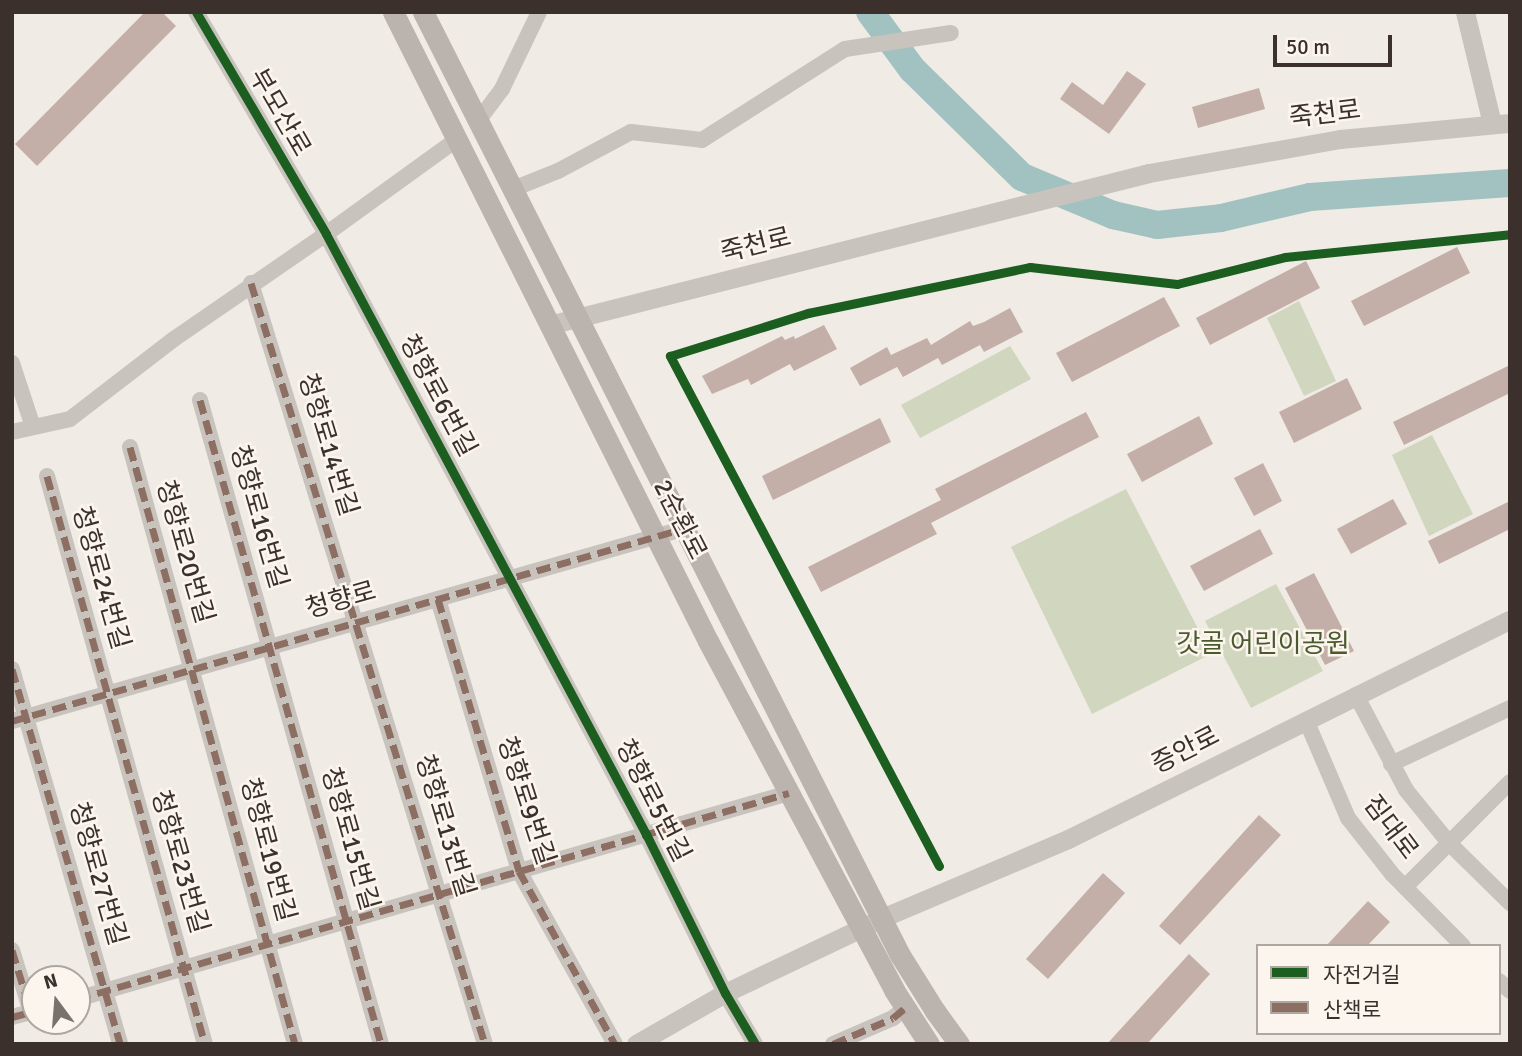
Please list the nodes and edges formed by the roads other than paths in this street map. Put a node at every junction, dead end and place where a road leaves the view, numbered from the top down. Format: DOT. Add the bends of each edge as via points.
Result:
graph roads {
  1 [pos="196,12"];
  2 [pos="393,12"];
  3 [pos="423,12"];
  4 [pos="539,12"];
  5 [pos="1465,12"];
  6 [pos="951,33"];
  7 [pos="478,121"];
  8 [pos="1501,123"];
  9 [pos="456,140"];
  10 [pos="513,189"];
  11 [pos="326,234"];
  12 [pos="251,283"];
  13 [pos="576,318"];
  14 [pos="549,325"];
  15 [pos="12,363"];
  16 [pos="200,400"];
  17 [pos="33,427"];
  18 [pos="12,432"];
  19 [pos="130,447"];
  20 [pos="47,476"];
  21 [pos="682,529"];
  22 [pos="656,537"];
  23 [pos="512,578"];
  24 [pos="438,599"];
  25 [pos="1510,620"];
  26 [pos="356,622"];
  27 [pos="269,647"];
  28 [pos="12,669"];
  29 [pos="192,670"];
  30 [pos="107,694"];
  31 [pos="1356,695"];
  32 [pos="1504,710"];
  33 [pos="19,719"];
  34 [pos="1306,720"];
  35 [pos="1510,726"];
  36 [pos="1391,764"];
  37 [pos="1510,782"];
  38 [pos="789,793"];
  39 [pos="646,834"];
  40 [pos="1448,843"];
  41 [pos="519,871"];
  42 [pos="1405,887"];
  43 [pos="439,894"];
  44 [pos="1509,901"];
  45 [pos="882,918"];
  46 [pos="346,921"];
  47 [pos="861,928"];
  48 [pos="268,943"];
  49 [pos="1461,944"];
  50 [pos="12,950"];
  51 [pos="183,968"];
  52 [pos="21,976"];
  53 [pos="105,991"];
  54 [pos="725,993"];
  55 [pos="91,995"];
  56 [pos="905,1008"];
  57 [pos="120,1044"];
  58 [pos="205,1044"];
  59 [pos="295,1044"];
  60 [pos="381,1044"];
  61 [pos="485,1044"];
  62 [pos="615,1044"];
  63 [pos="636,1044"];
  64 [pos="755,1044"];
  65 [pos="833,1044"];
  66 [pos="929,1044"];
  67 [pos="959,1044"];
  1 -- 11 [label="street, 부모산로"];
  2 -- 9 [label="main road, 2순환로"];
  3 -- 7 [label="main road, 2순환로"];
  4 -- 7 [label="street" via="502,89"];
  5 -- 8 [label="street"];
  6 -- 10 [label="street" via="845,48 702,140 631,132"];
  7 -- 10 [label="main road, 2순환로"];
  8 -- 13 [label="street, 죽천로" via="1340,139 1149,173"];
  9 -- 11 [label="street"];
  9 -- 14 [label="main road, 2순환로"];
  10 -- 13 [label="main road, 2순환로"];
  11 -- 12 [label="street"];
  11 -- 23 [label="street, 청향로6번길"];
  12 -- 17 [label="street" via="70,419"];
  12 -- 26 [label="street, 청향로14번길"];
  13 -- 14 [label="street, 죽천로"];
  13 -- 21 [label="main road, 2순환로"];
  14 -- 22 [label="main road, 2순환로"];
  15 -- 17 [label="street"];
  16 -- 27 [label="street, 청향로16번길"];
  17 -- 18 [label="street"];
  19 -- 29 [label="street, 청향로20번길"];
  20 -- 30 [label="street, 청향로24번길"];
  21 -- 22 [label="street, 청향로"];
  21 -- 45 [label="main road, 2순환로"];
  22 -- 23 [label="street, 청향로"];
  22 -- 38 [label="main road, 2순환로"];
  23 -- 24 [label="street, 청향로"];
  23 -- 39 [label="street, 청향로5번길"];
  24 -- 26 [label="street, 청향로"];
  24 -- 41 [label="street, 청향로9번길"];
  25 -- 31 [label="street, 증안로"];
  26 -- 27 [label="street, 청향로"];
  26 -- 43 [label="street, 청향로13번길"];
  27 -- 29 [label="street, 청향로"];
  27 -- 46 [label="street, 청향로15번길"];
  28 -- 33 [label="street, 청향로27번길"];
  29 -- 30 [label="street, 청향로"];
  29 -- 48 [label="street, 청향로19번길"];
  30 -- 33 [label="street, 청향로"];
  30 -- 51 [label="street, 청향로23번길"];
  31 -- 34 [label="street, 증안로"];
  31 -- 36 [label="street"];
  32 -- 35 [label="street"];
  32 -- 36 [label="street"];
  33 -- 53 [label="street, 청향로27번길"];
  34 -- 42 [label="street, 짐대로" via="1348,818"];
  34 -- 45 [label="street, 증안로" via="1068,839"];
  36 -- 40 [label="street"];
  37 -- 40 [label="street"];
  38 -- 39 [label="street"];
  38 -- 47 [label="main road, 2순환로"];
  39 -- 41 [label="street"];
  39 -- 54 [label="street, 청향로5번길"];
  40 -- 42 [label="street"];
  40 -- 44 [label="street"];
  41 -- 43 [label="street"];
  41 -- 62 [label="street, 청향로9번길"];
  42 -- 49 [label="street, 짐대로"];
  43 -- 46 [label="street"];
  43 -- 61 [label="street, 청향로13번길"];
  45 -- 47 [label="street, 증안로"];
  45 -- 67 [label="main road, 2순환로" via="928,1000"];
  46 -- 48 [label="street"];
  46 -- 60 [label="street, 청향로15번길"];
  47 -- 54 [label="street, 증안로"];
  47 -- 56 [label="main road, 2순환로"];
  48 -- 51 [label="street"];
  48 -- 59 [label="street, 청향로19번길"];
  50 -- 52 [label="street"];
  51 -- 53 [label="street"];
  51 -- 58 [label="street, 청향로23번길"];
  53 -- 55 [label="street"];
  53 -- 57 [label="street, 청향로27번길"];
  54 -- 63 [label="street, 증안로"];
  54 -- 64 [label="street, 청향로5번길"];
  56 -- 65 [label="street" via="893,1018"];
  56 -- 66 [label="main road, 2순환로"];
}
